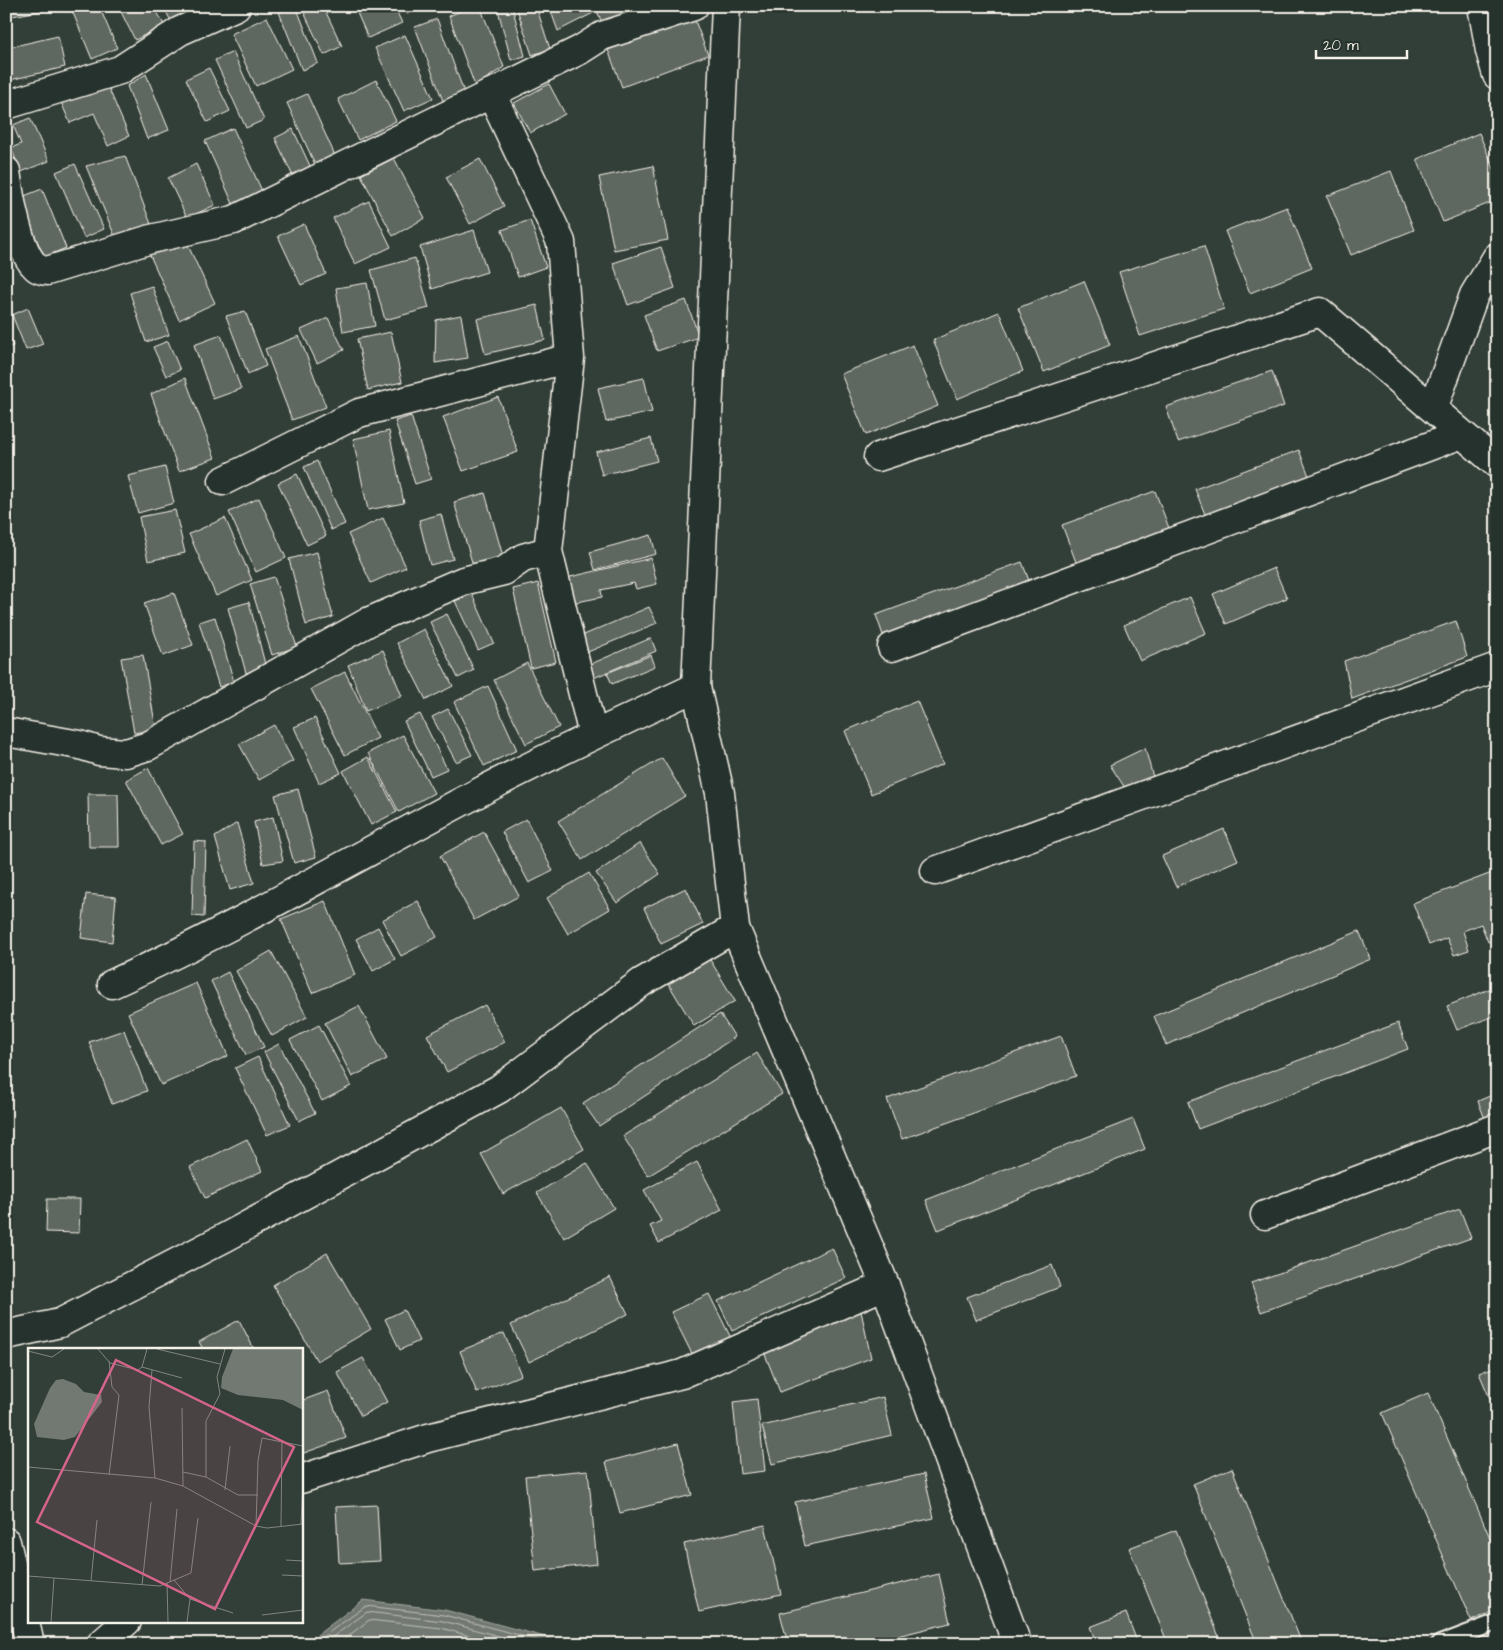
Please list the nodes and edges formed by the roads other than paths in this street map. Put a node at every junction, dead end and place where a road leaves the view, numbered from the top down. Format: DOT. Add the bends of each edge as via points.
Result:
graph roads {
  1 [pos="236,6"];
  2 [pos="694,6"];
  3 [pos="726,6"];
  4 [pos="1482,6"];
  5 [pos="1497,75"];
  6 [pos="491,94"];
  7 [pos="6,105"];
  8 [pos="6,170"];
  9 [pos="1497,257"];
  10 [pos="570,358"];
  11 [pos="1433,409"];
  12 [pos="1462,434"];
  13 [pos="1493,454"];
  14 [pos="878,457"];
  15 [pos="223,481"];
  16 [pos="548,551"];
  17 [pos="892,647"];
  18 [pos="1497,667"];
  19 [pos="696,687"];
  20 [pos="6,732"];
  21 [pos="593,735"];
  22 [pos="935,871"];
  23 [pos="735,928"];
  24 [pos="112,984"];
  25 [pos="1497,1128"];
  26 [pos="1265,1215"];
  27 [pos="885,1285"];
  28 [pos="6,1334"];
  29 [pos="302,1479"];
  30 [pos="6,1542"];
  31 [pos="126,1622"];
  32 [pos="1497,1622"];
  33 [pos="30,1644"];
  34 [pos="101,1644"];
  35 [pos="1017,1644"];
  36 [pos="1439,1644"];
  1 -- 7 [label="street" via="180,31 120,70"];
  2 -- 6 [label="street" via="602,36"];
  3 -- 19 [label="street"];
  4 -- 5 [label="street"];
  6 -- 8 [label="street" via="234,220 151,239 46,272 37,269 27,255 13,210"];
  6 -- 10 [label="street" via="561,242"];
  9 -- 11 [label="street" via="1474,295"];
  10 -- 15 [label="street" via="359,413"];
  10 -- 16 [label="street"];
  11 -- 12 [label="street"];
  11 -- 14 [label="street" via="1320,312"];
  12 -- 13 [label="street"];
  12 -- 17 [label="street"];
  16 -- 20 [label="street" via="523,558 504,571 463,581 370,621 148,746 126,753 99,751"];
  16 -- 21 [label="street"];
  18 -- 22 [label="street"];
  19 -- 21 [label="street"];
  19 -- 23 [label="street" via="720,793"];
  21 -- 24 [label="street" via="479,792 217,934"];
  23 -- 27 [label="street"];
  23 -- 28 [label="street" via="642,982 499,1089 226,1237 60,1322"];
  25 -- 26 [label="street"];
  27 -- 29 [label="street" via="682,1374 428,1438"];
  27 -- 35 [label="street"];
  30 -- 33 [label="street"];
  31 -- 34 [label="street"];
  32 -- 36 [label="lane"];
}
